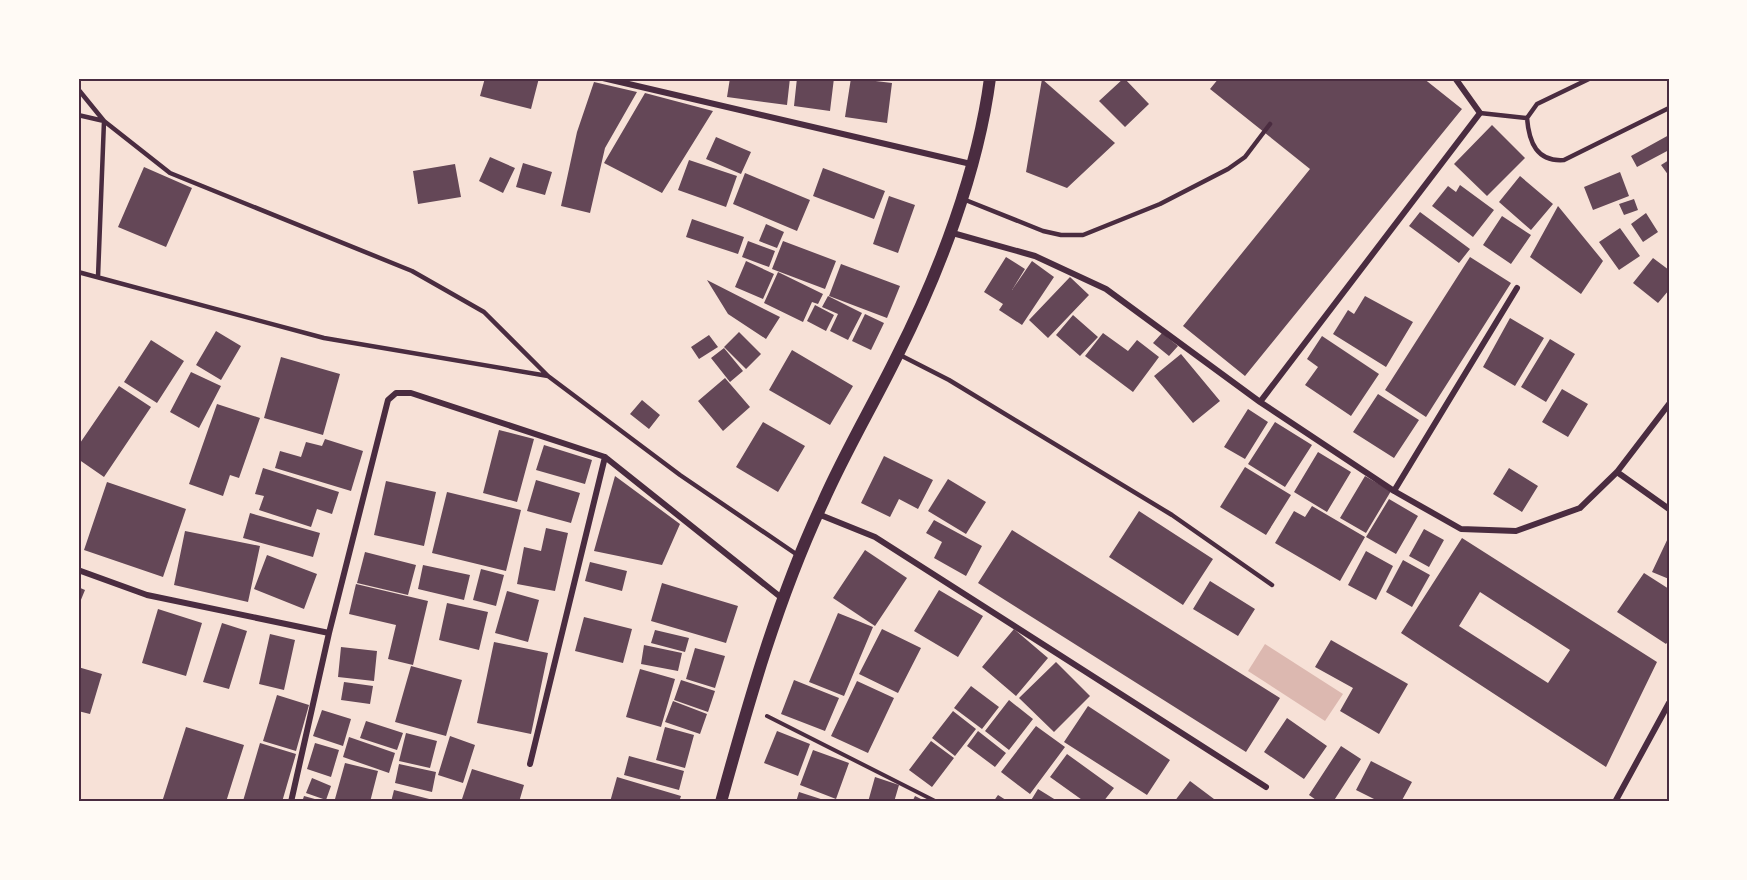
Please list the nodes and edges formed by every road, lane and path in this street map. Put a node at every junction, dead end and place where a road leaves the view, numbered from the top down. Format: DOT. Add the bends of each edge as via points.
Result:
graph roads {
  1 [pos="603,78"];
  2 [pos="990,78"];
  3 [pos="1455,78"];
  4 [pos="1591,78"];
  5 [pos="78,89"];
  6 [pos="1669,108"];
  7 [pos="1480,113"];
  8 [pos="78,114"];
  9 [pos="1527,118"];
  10 [pos="104,121"];
  11 [pos="1270,124"];
  12 [pos="971,164"];
  13 [pos="961,198"];
  14 [pos="949,232"];
  15 [pos="78,272"];
  16 [pos="98,277"];
  17 [pos="1517,288"];
  18 [pos="898,354"];
  19 [pos="548,376"];
  20 [pos="1260,402"];
  21 [pos="1669,404"];
  22 [pos="605,458"];
  23 [pos="1617,472"];
  24 [pos="1394,491"];
  25 [pos="1669,508"];
  26 [pos="817,514"];
  27 [pos="799,556"];
  28 [pos="78,570"];
  29 [pos="1272,585"];
  30 [pos="783,599"];
  31 [pos="329,633"];
  32 [pos="1669,703"];
  33 [pos="748,706"];
  34 [pos="530,764"];
  35 [pos="1266,787"];
  36 [pos="291,802"];
  37 [pos="722,802"];
  38 [pos="937,802"];
  39 [pos="1615,802"];
  1 -- 12 [label="street"];
  2 -- 12 [label="main road"];
  3 -- 7 [label="street"];
  4 -- 9 [label="lane" via="1537,104"];
  5 -- 10 [label="lane"];
  6 -- 9 [label="lane" via="1564,160 1551,161 1536,150 1528,133"];
  7 -- 9 [label="lane"];
  7 -- 20 [label="street"];
  8 -- 10 [label="lane"];
  10 -- 16 [label="lane"];
  10 -- 19 [label="lane" via="170,173 412,272 484,312"];
  11 -- 13 [label="lane" via="1245,157 1228,169 1160,204 1083,235 1043,231"];
  12 -- 13 [label="main road"];
  13 -- 14 [label="main road"];
  14 -- 18 [label="main road"];
  14 -- 20 [label="street" via="1035,256 1106,289"];
  15 -- 16 [label="lane"];
  16 -- 19 [label="lane" via="324,338"];
  17 -- 24 [label="street"];
  18 -- 26 [label="main road"];
  18 -- 29 [label="lane" via="949,380 1172,515"];
  19 -- 27 [label="lane" via="680,475"];
  20 -- 24 [label="street"];
  21 -- 23 [label="street"];
  22 -- 30 [label="street"];
  22 -- 31 [label="street" via="411,393 391,396"];
  22 -- 34 [label="street"];
  23 -- 24 [label="street" via="1580,508 1516,531 1461,529"];
  23 -- 25 [label="street"];
  26 -- 27 [label="main road"];
  26 -- 35 [label="street" via="875,537"];
  27 -- 30 [label="main road"];
  28 -- 31 [label="street" via="147,596"];
  30 -- 33 [label="main road"];
  31 -- 36 [label="street"];
  32 -- 39 [label="street"];
  33 -- 37 [label="main road"];
  33 -- 38 [label="path"];
}
